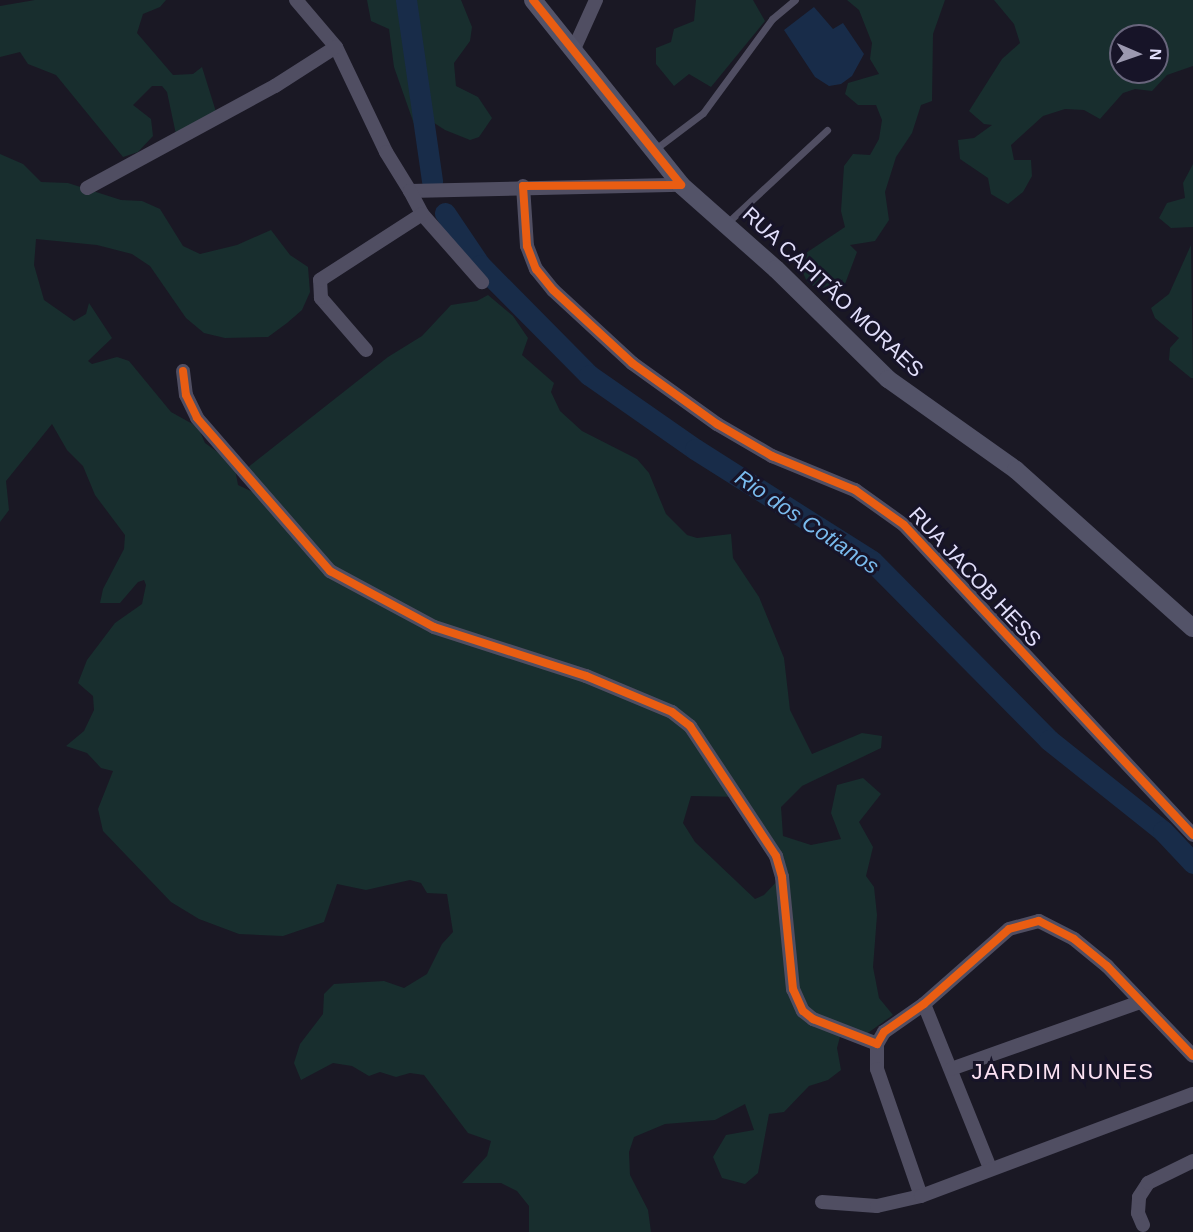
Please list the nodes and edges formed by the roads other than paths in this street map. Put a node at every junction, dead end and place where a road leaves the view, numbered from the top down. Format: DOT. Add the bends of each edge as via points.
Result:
graph roads {
  1 [pos="296,0"];
  2 [pos="533,0"];
  3 [pos="596,0"];
  4 [pos="795,0"];
  5 [pos="336,48"];
  6 [pos="573,51"];
  7 [pos="827,130"];
  8 [pos="653,151"];
  9 [pos="681,185"];
  10 [pos="523,186"];
  11 [pos="87,188"];
  12 [pos="410,191"];
  13 [pos="422,214"];
  14 [pos="726,224"];
  15 [pos="482,282"];
  16 [pos="366,350"];
  17 [pos="183,371"];
  18 [pos="1193,628"];
  19 [pos="1193,835"];
  20 [pos="1140,1002"];
  21 [pos="924,1004"];
  22 [pos="877,1044"];
  23 [pos="1193,1056"];
  24 [pos="951,1069"];
  25 [pos="1193,1094"];
  26 [pos="1193,1161"];
  27 [pos="990,1168"];
  28 [pos="921,1196"];
  29 [pos="822,1202"];
  30 [pos="1143,1226"];
  1 -- 5 [label="street"];
  2 -- 6 [label="street, RUA CAPITÃO MORAES"];
  3 -- 6 [label="street"];
  4 -- 8 [label="lane" via="772,19 703,113"];
  5 -- 11 [label="street" via="276,86"];
  5 -- 12 [label="street" via="386,152"];
  6 -- 8 [label="street, RUA CAPITÃO MORAES"];
  7 -- 14 [label="lane"];
  8 -- 9 [label="street, RUA CAPITÃO MORAES"];
  9 -- 10 [label="street"];
  9 -- 14 [label="street, RUA CAPITÃO MORAES"];
  10 -- 12 [label="street"];
  10 -- 19 [label="street, RUA JACOB HESS" via="527,246 536,269 553,290 632,363 717,424 772,456 855,490 904,525"];
  12 -- 13 [label="street"];
  13 -- 15 [label="street"];
  13 -- 16 [label="street" via="320,280 321,298"];
  14 -- 18 [label="street, RUA CAPITÃO MORAES" via="888,379 1016,470"];
  17 -- 22 [label="street" via="186,395 197,418 330,571 434,627 586,676 683,719 776,856 798,1002 813,1019"];
  20 -- 21 [label="street" via="1107,966 1074,939 1039,921 1009,928"];
  20 -- 23 [label="street"];
  20 -- 24 [label="street"];
  21 -- 22 [label="street" via="884,1032"];
  21 -- 24 [label="street"];
  22 -- 28 [label="street" via="877,1069"];
  24 -- 27 [label="street"];
  25 -- 27 [label="street"];
  26 -- 30 [label="street" via="1148,1183 1139,1197 1138,1213"];
  27 -- 28 [label="street"];
  28 -- 29 [label="street" via="877,1206"];
}
